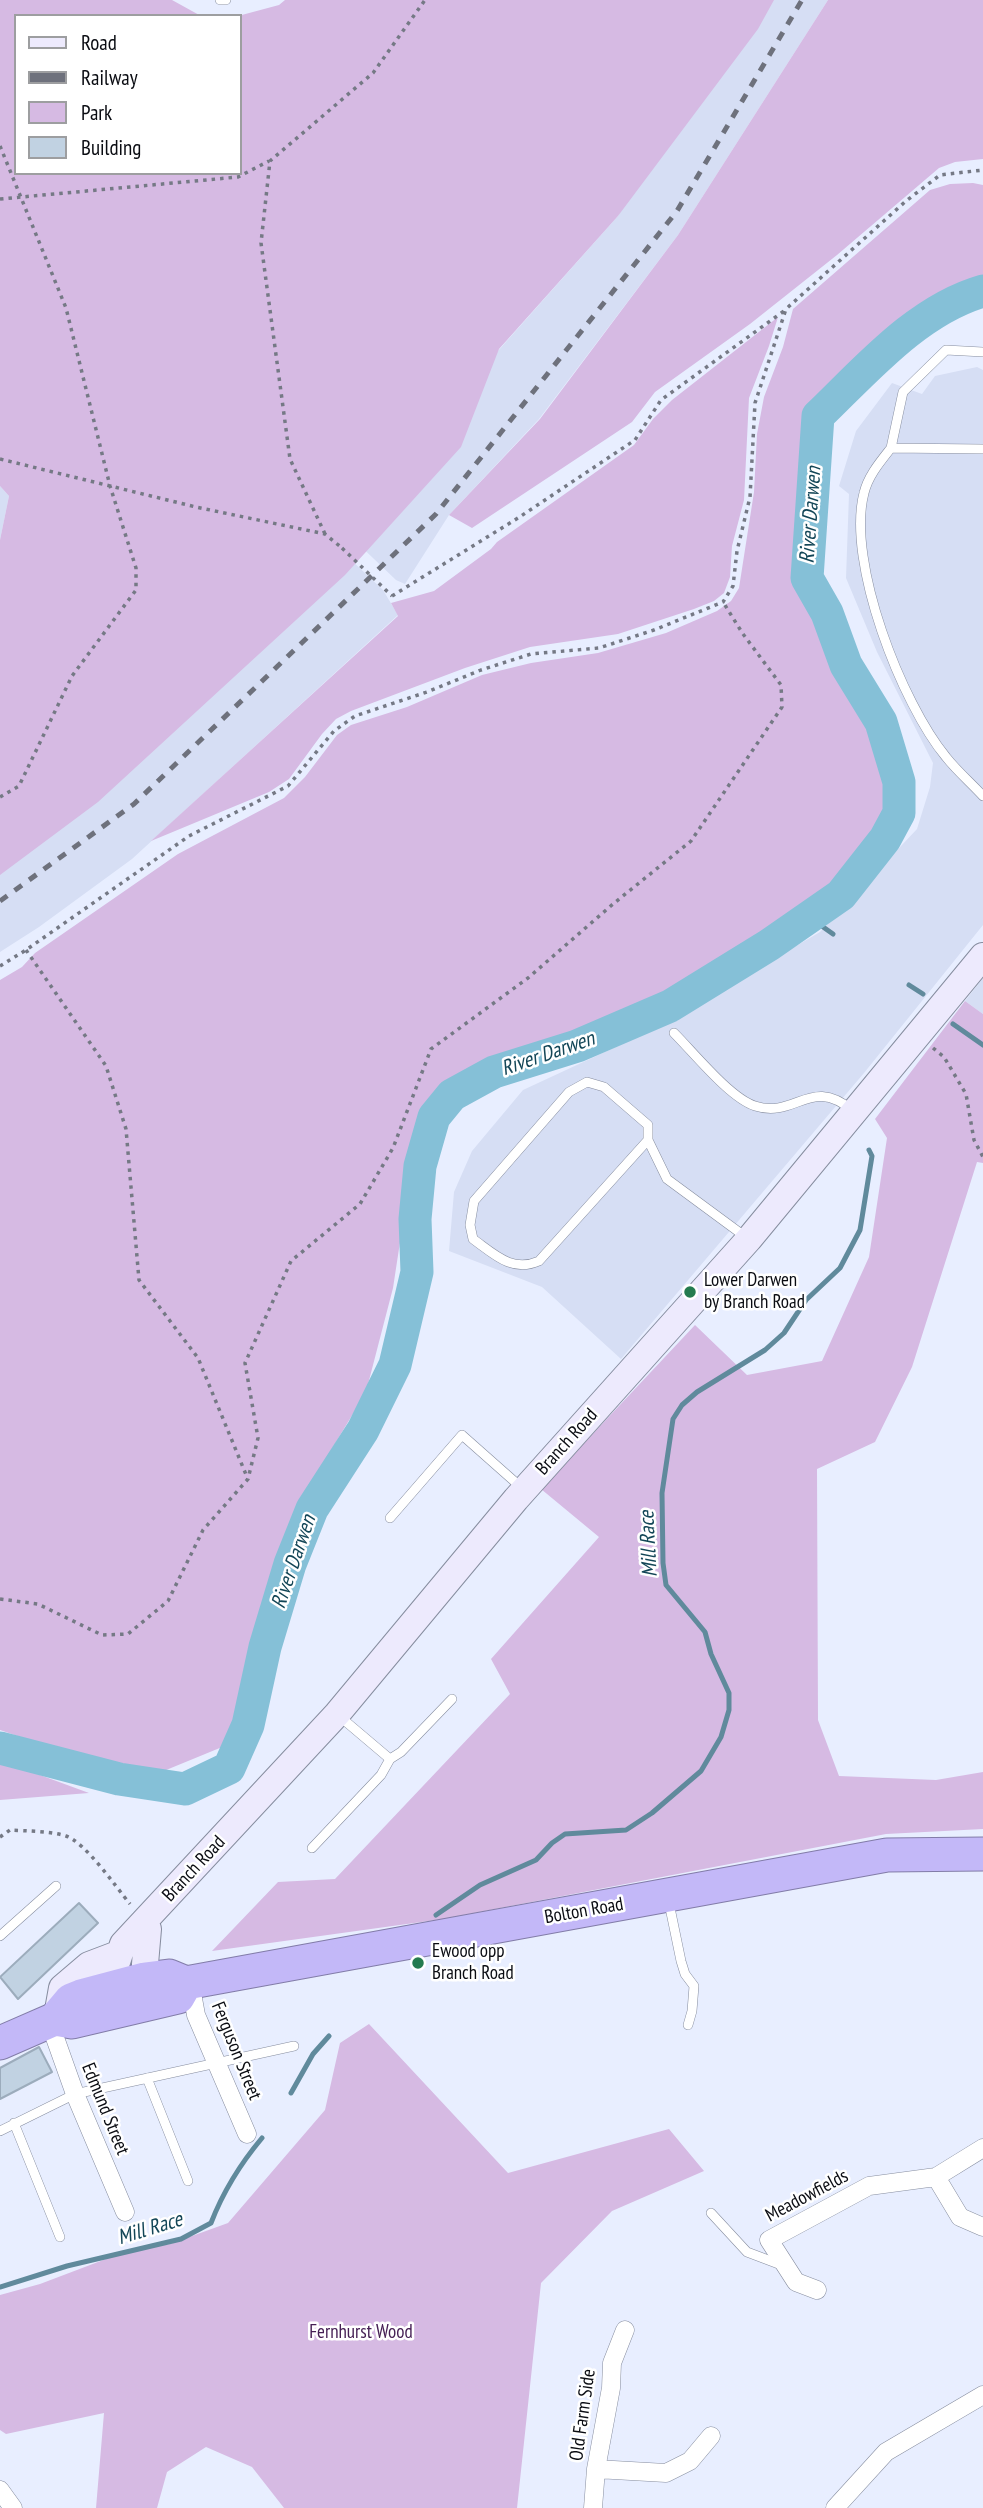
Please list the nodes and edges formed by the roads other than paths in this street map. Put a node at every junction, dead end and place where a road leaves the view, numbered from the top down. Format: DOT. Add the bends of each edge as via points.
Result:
graph roads {
  1 [pos="220,0"];
  2 [pos="226,0"];
  3 [pos="983,352"];
  4 [pos="891,448"];
  5 [pos="982,449"];
  6 [pos="983,796"];
  7 [pos="983,956"];
  8 [pos="674,1033"];
  9 [pos="854,1112"];
  10 [pos="648,1140"];
  11 [pos="749,1239"];
  12 [pos="524,1490"];
  13 [pos="390,1518"];
  14 [pos="452,1699"];
  15 [pos="337,1714"];
  16 [pos="390,1759"];
  17 [pos="312,1847"];
  18 [pos="983,1854"];
  19 [pos="56,1886"];
  20 [pos="667,1896"];
  21 [pos="145,1922"];
  22 [pos="0,1936"];
  23 [pos="118,1954"];
  24 [pos="188,1983"];
  25 [pos="131,1995"];
  26 [pos="54,2019"];
  27 [pos="688,2025"];
  28 [pos="5,2037"];
  29 [pos="294,2046"];
  30 [pos="216,2063"];
  31 [pos="147,2078"];
  32 [pos="75,2094"];
  33 [pos="14,2123"];
  34 [pos="0,2131"];
  35 [pos="247,2134"];
  36 [pos="983,2148"];
  37 [pos="936,2177"];
  38 [pos="188,2181"];
  39 [pos="125,2212"];
  40 [pos="711,2213"];
  41 [pos="983,2227"];
  42 [pos="60,2237"];
  43 [pos="787,2268"];
  44 [pos="817,2290"];
  45 [pos="625,2330"];
  46 [pos="983,2395"];
  47 [pos="710,2436"];
  48 [pos="596,2469"];
  49 [pos="0,2490"];
  50 [pos="13,2508"];
  51 [pos="593,2508"];
  52 [pos="835,2508"];
  1 -- 2 [label="lane"];
  3 -- 4 [label="lane" via="946,350 903,392"];
  4 -- 5 [label="lane"];
  4 -- 6 [label="lane" via="864,491 861,511 871,601 921,720 946,757"];
  7 -- 9 [label="street, Branch Road"];
  8 -- 9 [label="lane" via="741,1100 771,1109 821,1096 838,1098"];
  9 -- 11 [label="street, Branch Road"];
  10 -- 10 [label="lane" via="648,1125 604,1087 587,1083 569,1091 474,1201 473,1239 514,1265 539,1261"];
  10 -- 11 [label="lane" via="667,1179"];
  11 -- 12 [label="street, Branch Road"];
  12 -- 13 [label="lane" via="463,1434"];
  12 -- 15 [label="street, Branch Road"];
  14 -- 16 [label="lane"];
  15 -- 16 [label="lane"];
  15 -- 21 [label="street, Branch Road"];
  16 -- 17 [label="lane" via="382,1774"];
  18 -- 20 [label="highway, Bolton Road" via="887,1855"];
  19 -- 22 [label="lane"];
  20 -- 24 [label="highway, Bolton Road"];
  20 -- 27 [label="lane" via="681,1961 694,1986"];
  21 -- 23 [label="street, Branch Road"];
  21 -- 25 [label="street" via="148,1929"];
  23 -- 25 [label="street" via="114,1971"];
  23 -- 26 [label="street" via="89,1965 62,1988"];
  24 -- 25 [label="highway, Bolton Road" via="169,1976"];
  24 -- 30 [label="street, Ferguson Street" via="195,2015"];
  25 -- 26 [label="highway, Bolton Road" via="72,2022"];
  26 -- 28 [label="highway, Bolton Road"];
  26 -- 32 [label="street, Edmund Street"];
  29 -- 30 [label="lane"];
  30 -- 31 [label="lane"];
  30 -- 35 [label="street, Ferguson Street"];
  31 -- 32 [label="lane"];
  31 -- 38 [label="lane"];
  32 -- 33 [label="lane"];
  32 -- 39 [label="street, Edmund Street"];
  33 -- 34 [label="lane"];
  33 -- 42 [label="lane"];
  36 -- 37 [label="street, Meadowfields"];
  37 -- 41 [label="street" via="960,2217"];
  37 -- 43 [label="street, Meadowfields" via="869,2186 769,2240"];
  40 -- 43 [label="lane" via="747,2252"];
  43 -- 44 [label="street, Meadowfields" via="796,2282"];
  45 -- 48 [label="street, Old Farm Side" via="612,2363"];
  46 -- 52 [label="street" via="886,2452"];
  47 -- 48 [label="street" via="690,2461 666,2473"];
  48 -- 51 [label="street, Old Farm Side"];
  49 -- 50 [label="street"];
}
